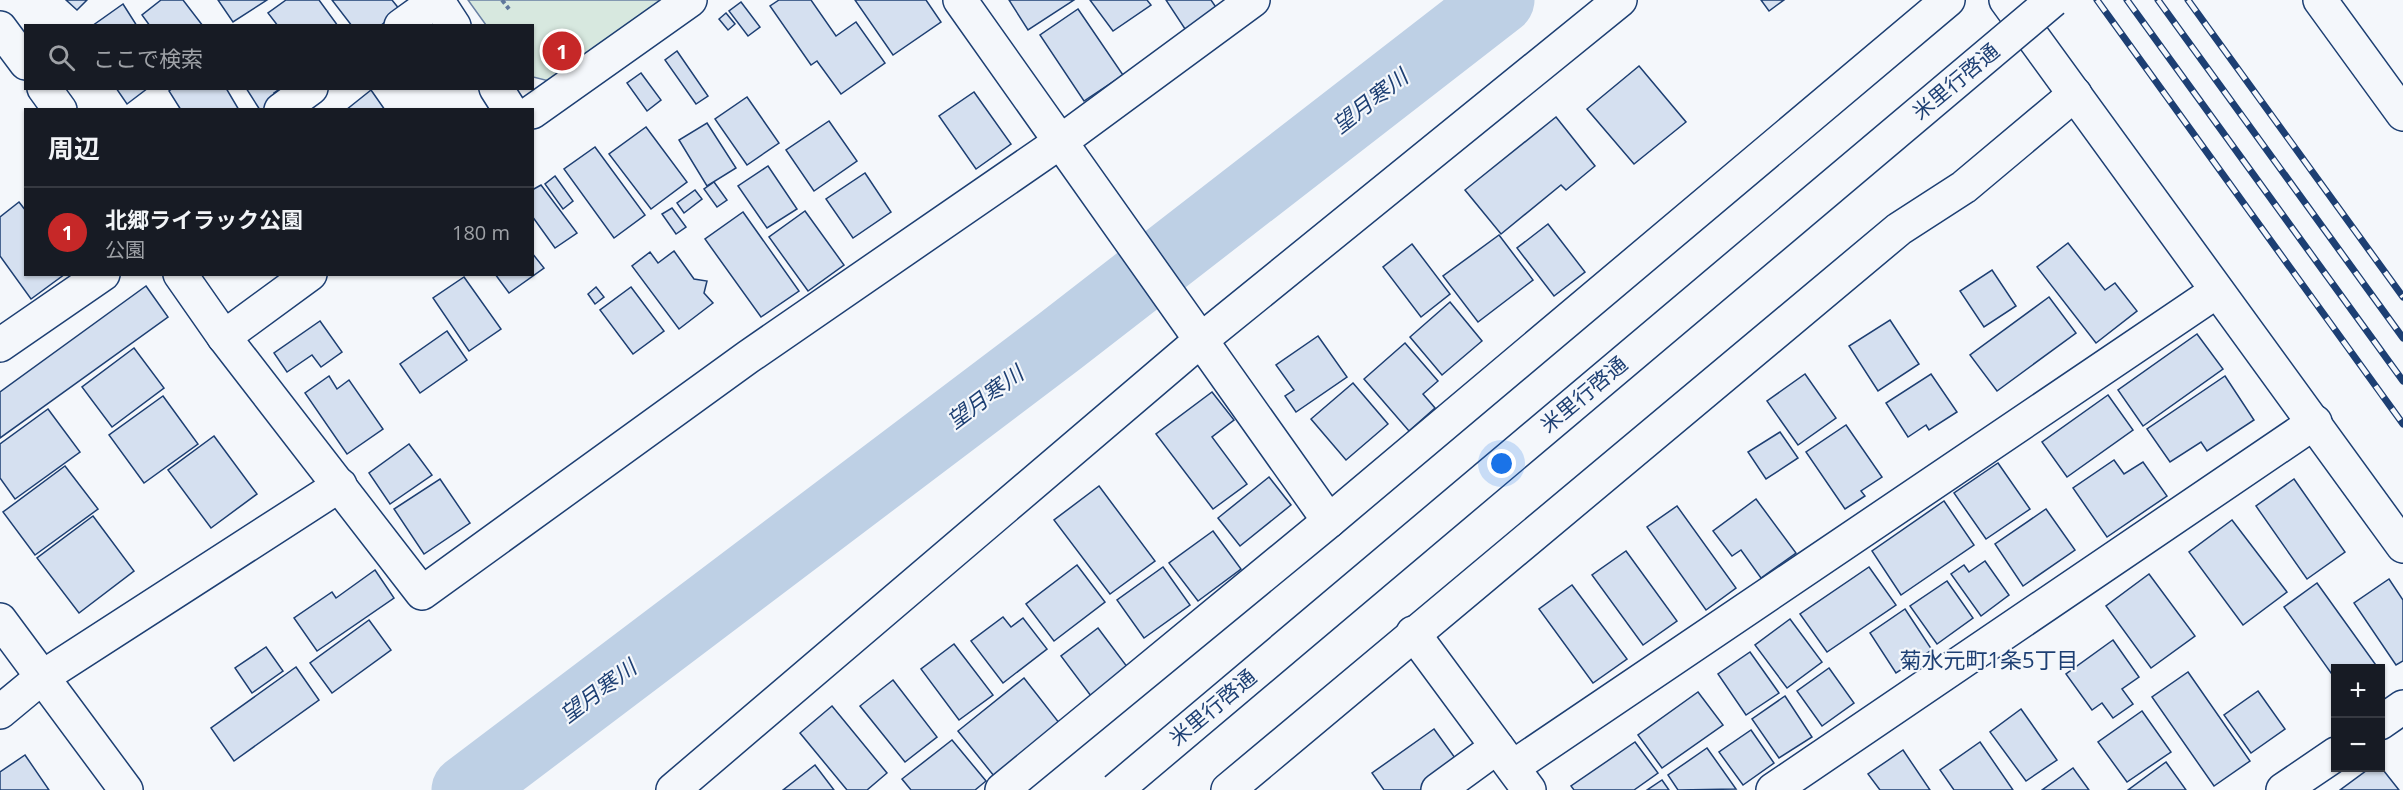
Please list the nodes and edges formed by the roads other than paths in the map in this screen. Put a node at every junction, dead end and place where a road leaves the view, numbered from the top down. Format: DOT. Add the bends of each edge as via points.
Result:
graph roads {
  1 [pos="437,0"];
  2 [pos="690,0"];
  3 [pos="960,0"];
  4 [pos="1253,0"];
  5 [pos="1620,0"];
  6 [pos="1948,0"];
  7 [pos="2006,0"];
  8 [pos="2053,0"];
  9 [pos="2320,0"];
  10 [pos="404,24"];
  11 [pos="453,24"];
  12 [pos="0,28"];
  13 [pos="24,60"];
  14 [pos="45,90"];
  15 [pos="308,90"];
  16 [pos="497,90"];
  17 [pos="2075,94"];
  18 [pos="59,108"];
  19 [pos="284,108"];
  20 [pos="509,108"];
  21 [pos="534,111"];
  22 [pos="2403,114"];
  23 [pos="1060,142"];
  24 [pos="100,276"];
  25 [pos="181,276"];
  26 [pos="307,276"];
  27 [pos="2217,291"];
  28 [pos="225,337"];
  29 [pos="1201,340"];
  30 [pos="0,345"];
  31 [pos="2315,422"];
  32 [pos="340,485"];
  33 [pos="1329,521"];
  34 [pos="2403,546"];
  35 [pos="0,620"];
  36 [pos="1413,633"];
  37 [pos="41,678"];
  38 [pos="2403,707"];
  39 [pos="0,712"];
  40 [pos="2385,720"];
  41 [pos="2331,757"];
  42 [pos="1513,768"];
  43 [pos="126,790"];
  44 [pos="673,790"];
  45 [pos="1002,790"];
  46 [pos="1116,790"];
  47 [pos="1228,790"];
  48 [pos="1438,790"];
  49 [pos="1773,790"];
  50 [pos="2283,790"];
  1 -- 10 [label="street"];
  1 -- 11 [label="street"];
  2 -- 21 [label="street"];
  3 -- 23 [label="street"];
  4 -- 23 [label="street"];
  5 -- 29 [label="street"];
  6 -- 33 [label="street"];
  7 -- 17 [label="street"];
  8 -- 46 [label="street, 米里行啓通, bridge"];
  9 -- 22 [label="street"];
  12 -- 13 [label="street"];
  14 -- 18 [label="street"];
  15 -- 19 [label="street"];
  16 -- 20 [label="street"];
  17 -- 27 [label="street"];
  17 -- 36 [label="street" via="1964,187 1899,229"];
  23 -- 29 [label="street"];
  23 -- 32 [label="street" via="748,357 422,593"];
  24 -- 30 [label="street"];
  25 -- 28 [label="street"];
  26 -- 28 [label="street"];
  27 -- 31 [label="street"];
  27 -- 42 [label="street"];
  28 -- 32 [label="street"];
  29 -- 33 [label="street"];
  29 -- 44 [label="street"];
  31 -- 34 [label="street"];
  31 -- 49 [label="street"];
  32 -- 37 [label="street"];
  33 -- 45 [label="street"];
  35 -- 37 [label="street"];
  36 -- 42 [label="street"];
  36 -- 47 [label="street"];
  37 -- 39 [label="street"];
  37 -- 43 [label="street"];
  38 -- 40 [label="street"];
  41 -- 50 [label="street"];
  42 -- 48 [label="street"];
}
